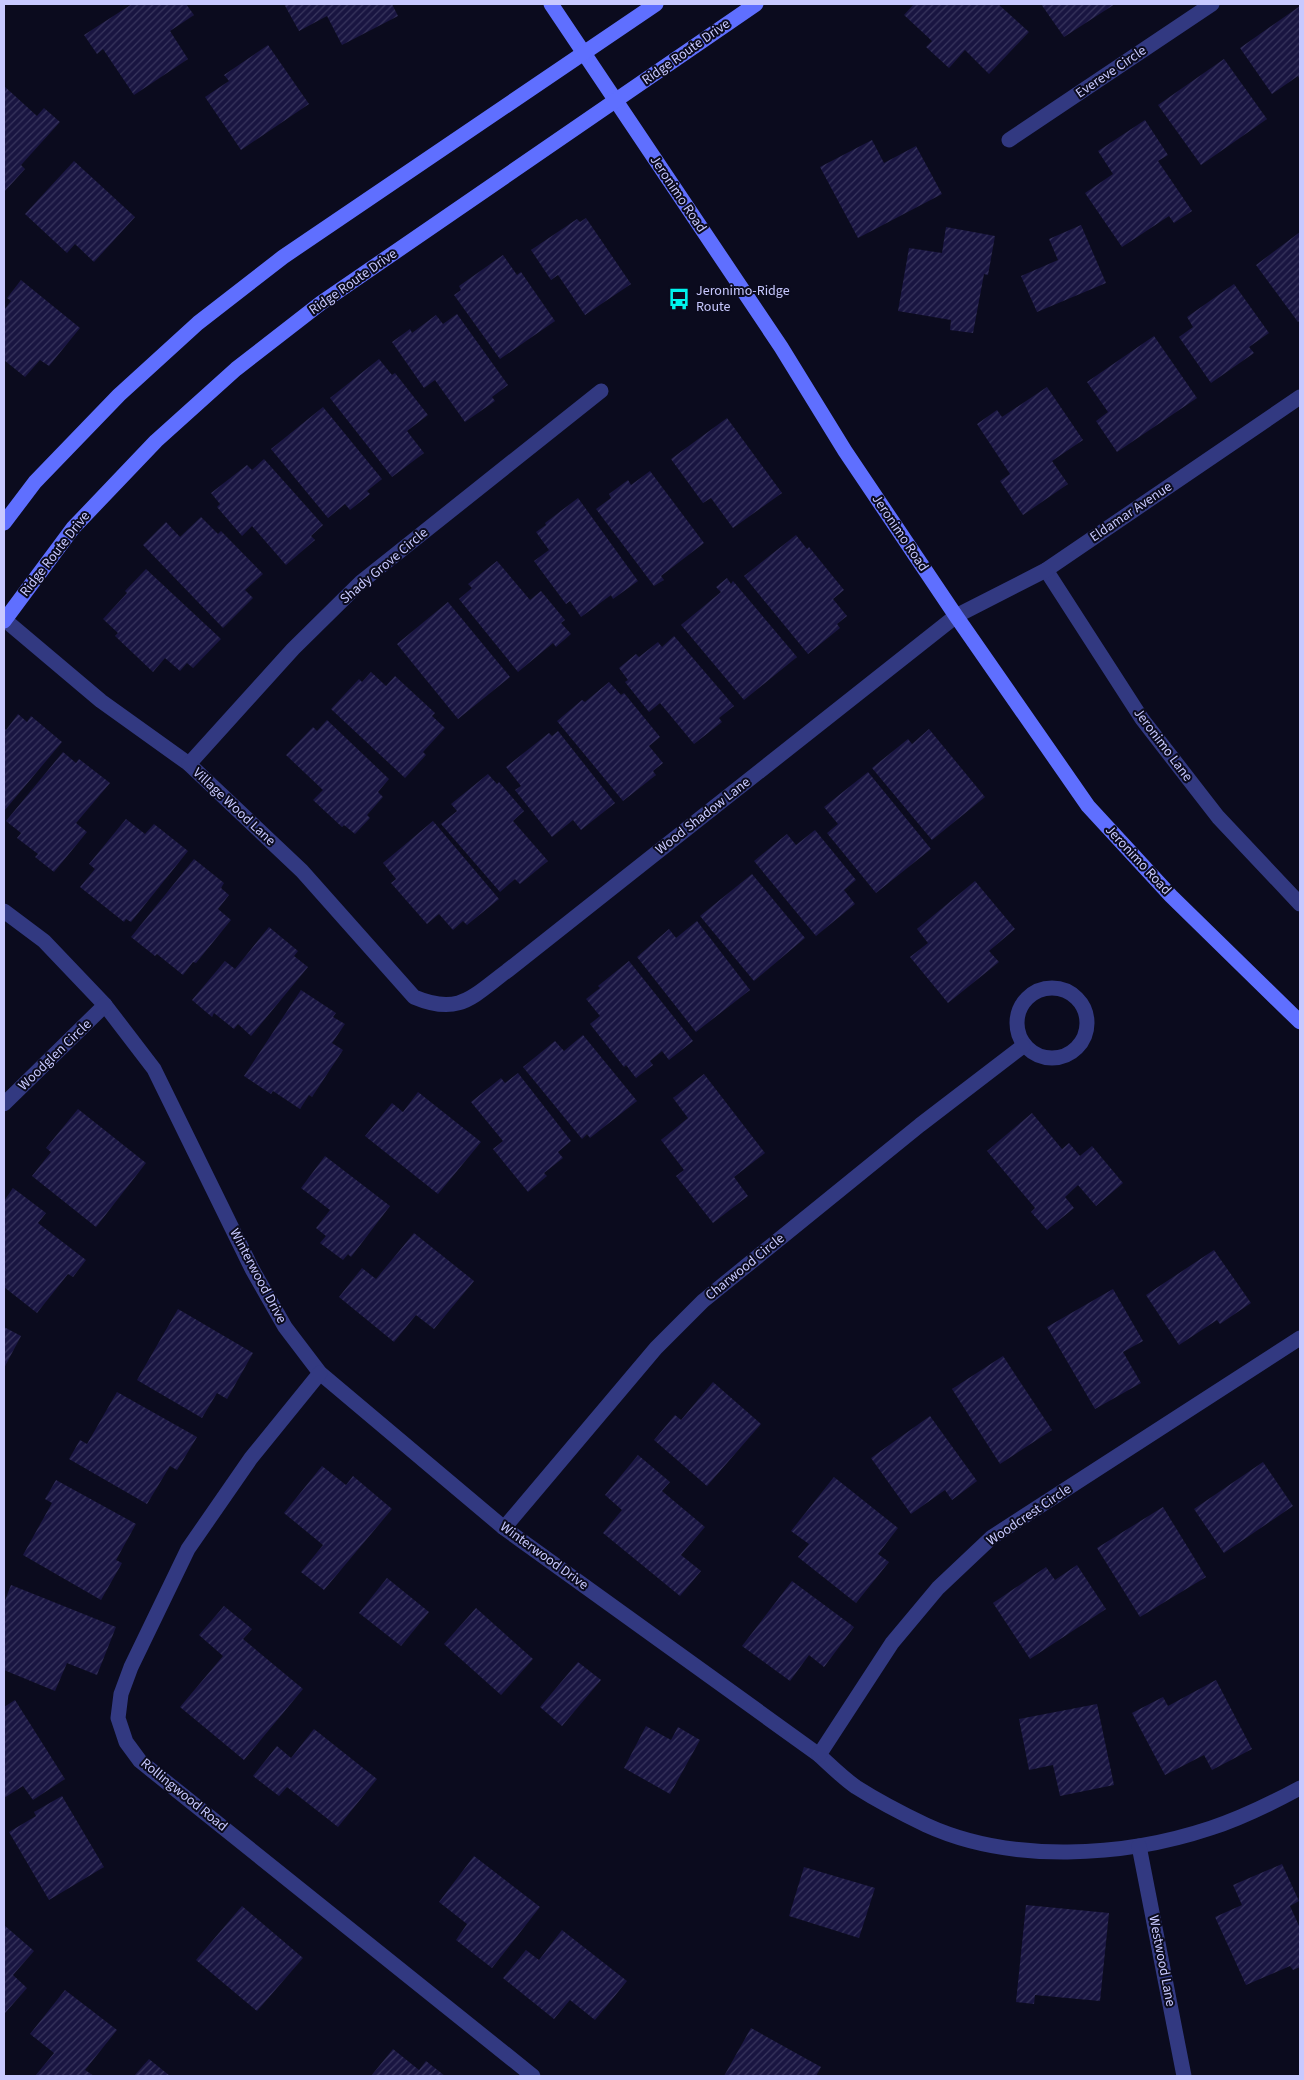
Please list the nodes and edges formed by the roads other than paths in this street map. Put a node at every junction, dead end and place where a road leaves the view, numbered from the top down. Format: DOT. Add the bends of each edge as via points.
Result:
graph roads {
  1 [pos="551,4"];
  2 [pos="656,4"];
  3 [pos="756,4"];
  4 [pos="1212,4"];
  5 [pos="584,54"];
  6 [pos="616,102"];
  7 [pos="1009,140"];
  8 [pos="601,391"];
  9 [pos="1300,397"];
  10 [pos="4,522"];
  11 [pos="1046,570"];
  12 [pos="956,616"];
  13 [pos="4,620"];
  14 [pos="189,764"];
  15 [pos="1300,904"];
  16 [pos="4,910"];
  17 [pos="105,1005"];
  18 [pos="446,1006"];
  19 [pos="1300,1022"];
  20 [pos="1023,1046"];
  21 [pos="4,1104"];
  22 [pos="1300,1338"];
  23 [pos="320,1373"];
  24 [pos="504,1528"];
  25 [pos="819,1755"];
  26 [pos="1300,1788"];
  27 [pos="1139,1846"];
  28 [pos="533,2076"];
  29 [pos="1184,2076"];
  1 -- 5 [label="main road, Jeronimo Road"];
  2 -- 5 [label="main road"];
  3 -- 6 [label="main road, Ridge Route Drive"];
  4 -- 7 [label="street, Evereve Circle"];
  5 -- 6 [label="main road, Jeronimo Road"];
  5 -- 10 [label="main road" via="283,257 198,323 118,395 35,482"];
  6 -- 12 [label="main road, Jeronimo Road"];
  6 -- 13 [label="main road, Ridge Route Drive" via="321,303 236,370 156,441 73,528"];
  8 -- 14 [label="street, Shady Grove Circle" via="362,582 293,649"];
  9 -- 11 [label="street, Eldamar Avenue"];
  11 -- 12 [label="street, Eldamar Avenue"];
  11 -- 15 [label="street, Jeronimo Lane" via="1148,726 1218,817"];
  12 -- 18 [label="street, Wood Shadow Lane" via="507,971 460,1004"];
  12 -- 19 [label="main road, Jeronimo Road" via="1088,806 1171,896"];
  13 -- 14 [label="street, Village Wood Lane" via="101,701"];
  14 -- 18 [label="street, Village Wood Lane" via="302,871 414,997"];
  16 -- 17 [label="street, Winterwood Drive" via="44,941"];
  17 -- 21 [label="street, Woodglen Circle"];
  17 -- 23 [label="street, Winterwood Drive" via="154,1069 252,1269 285,1327"];
  20 -- 20 [label="street" via="1042,1058 1063,1057 1073,1052 1085,1035 1087,1024 1079,1001 1059,988 1034,992 1018,1010 1016,1022"];
  20 -- 24 [label="street, Charwood Circle" via="703,1301 656,1348"];
  22 -- 25 [label="street, Woodcrest Circle" via="992,1537 938,1588 892,1643"];
  23 -- 24 [label="street, Winterwood Drive"];
  23 -- 28 [label="street, Rollingwood Road" via="251,1458 188,1549 131,1667 121,1694 118,1718 126,1742 140,1760"];
  24 -- 25 [label="street, Winterwood Drive"];
  25 -- 27 [label="street, Winterwood Drive" via="863,1790 926,1825 969,1840 1016,1850 1079,1851"];
  26 -- 27 [label="street, Winterwood Drive" via="1241,1817"];
  27 -- 29 [label="street, Westwood Lane"];
}
